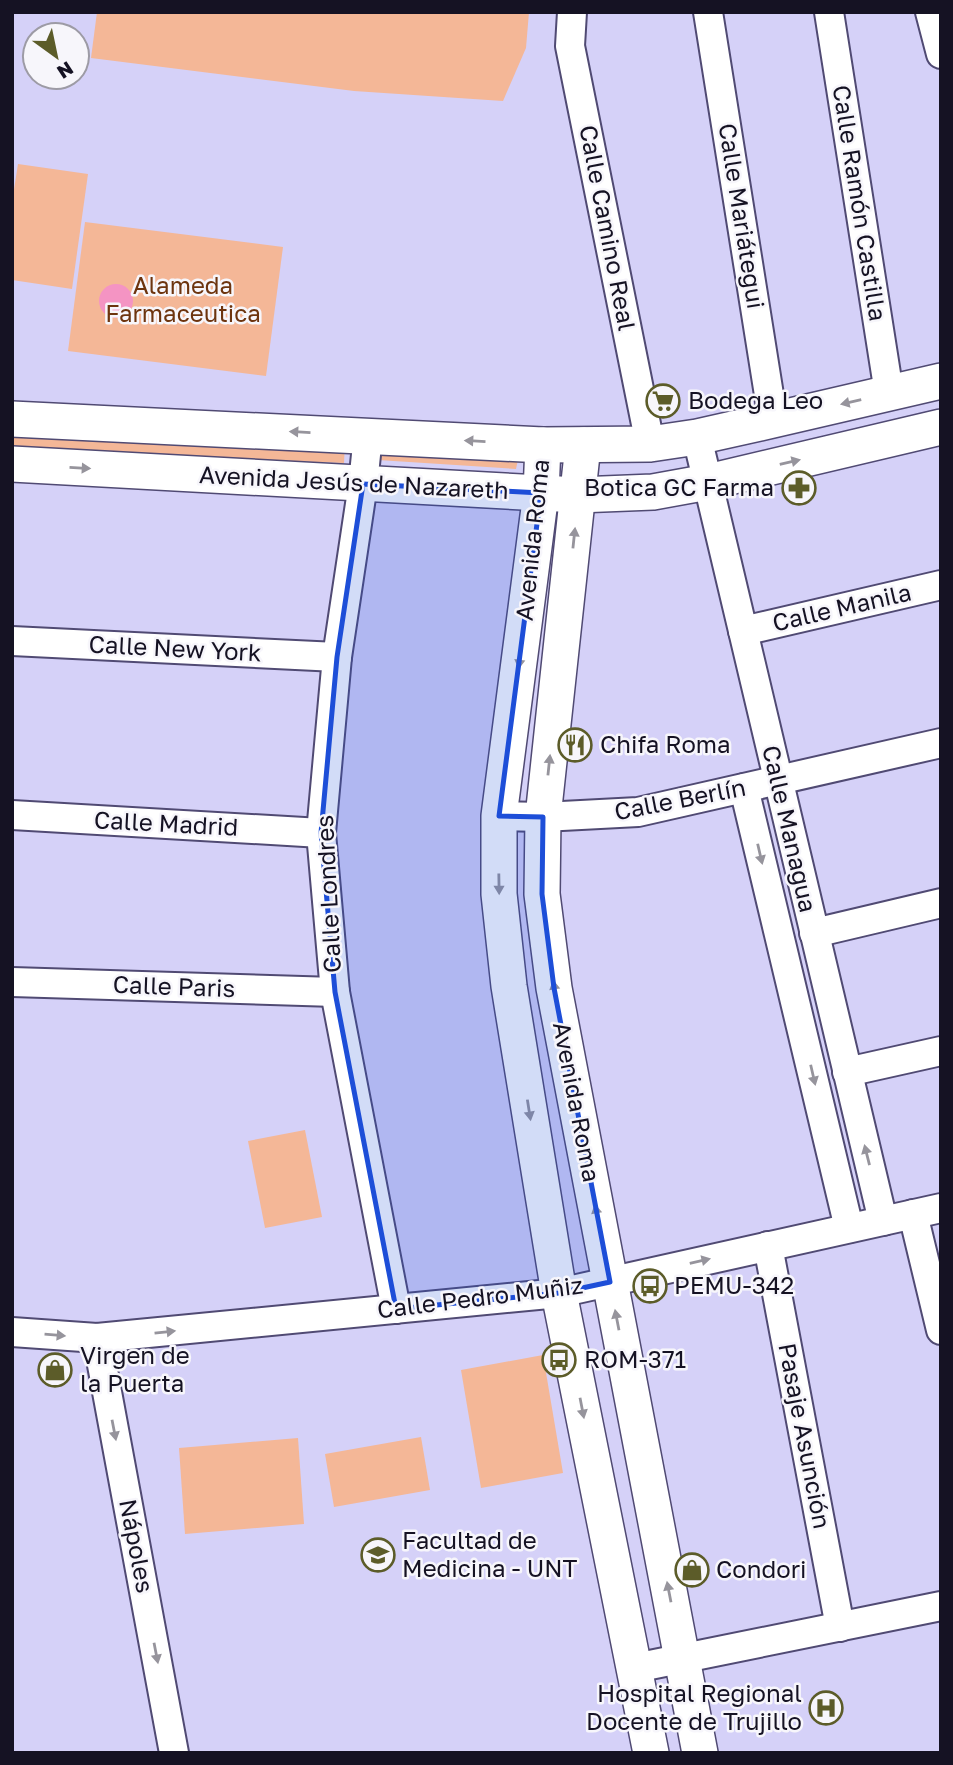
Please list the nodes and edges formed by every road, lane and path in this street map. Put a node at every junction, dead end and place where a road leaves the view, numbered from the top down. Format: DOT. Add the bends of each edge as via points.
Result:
graph roads {
  1 [pos="572,12"];
  2 [pos="708,12"];
  3 [pos="829,12"];
  4 [pos="930,12"];
  5 [pos="941,54"];
  6 [pos="941,381"];
  7 [pos="889,393"];
  8 [pos="12,419"];
  9 [pos="774,420"];
  10 [pos="941,427"];
  11 [pos="368,435"];
  12 [pos="697,437"];
  13 [pos="650,444"];
  14 [pos="543,445"];
  15 [pos="583,445"];
  16 [pos="12,464"];
  17 [pos="708,482"];
  18 [pos="363,484"];
  19 [pos="541,493"];
  20 [pos="578,495"];
  21 [pos="941,585"];
  22 [pos="743,631"];
  23 [pos="12,641"];
  24 [pos="337,657"];
  25 [pos="941,743"];
  26 [pos="777,780"];
  27 [pos="744,788"];
  28 [pos="12,815"];
  29 [pos="499,816"];
  30 [pos="543,817"];
  31 [pos="321,833"];
  32 [pos="941,903"];
  33 [pos="814,933"];
  34 [pos="12,982"];
  35 [pos="335,992"];
  36 [pos="941,1051"];
  37 [pos="846,1072"];
  38 [pos="941,1208"];
  39 [pos="913,1214"];
  40 [pos="883,1221"];
  41 [pos="849,1228"];
  42 [pos="768,1246"];
  43 [pos="610,1282"];
  44 [pos="559,1293"];
  45 [pos="396,1309"];
  46 [pos="941,1330"];
  47 [pos="12,1332"];
  48 [pos="97,1338"];
  49 [pos="941,1606"];
  50 [pos="840,1627"];
  51 [pos="682,1659"];
  52 [pos="635,1668"];
  53 [pos="174,1753"];
  54 [pos="650,1753"];
  55 [pos="700,1753"];
  1 -- 13 [label="street, Calle Camino Real" via="570,46"];
  2 -- 9 [label="street, Calle Mariátegui"];
  3 -- 7 [label="street, Calle Ramón Castilla"];
  4 -- 5 [label="street"];
  6 -- 7 [label="main road, Avenida Jesús de Nazareth"];
  7 -- 9 [label="main road, Avenida Jesús de Nazareth, one-way"];
  11 -- 8 [label="main road, Avenida Jesús de Nazareth, one-way"];
  9 -- 12 [label="main road, Avenida Jesús de Nazareth"];
  17 -- 10 [label="main road, Avenida Jesús de Nazareth, one-way"];
  14 -- 11 [label="main road, Avenida Jesús de Nazareth, one-way"];
  11 -- 18 [label="street, Calle Londres"];
  12 -- 13 [label="main road, Avenida Jesús de Nazareth"];
  12 -- 17 [label="street, Calle Managua"];
  13 -- 15 [label="main road, Avenida Jesús de Nazareth"];
  14 -- 15 [label="main road, Avenida Jesús de Nazareth"];
  14 -- 19 [label="main road, Avenida Roma"];
  15 -- 20 [label="main road, Avenida Roma"];
  16 -- 18 [label="main road, Avenida Jesús de Nazareth, one-way"];
  17 -- 20 [label="main road, Avenida Jesús de Nazareth" via="653,492"];
  17 -- 22 [label="street, Calle Managua"];
  18 -- 19 [label="main road, Avenida Jesús de Nazareth"];
  18 -- 24 [label="street, Calle Londres"];
  19 -- 20 [label="main road, Avenida Jesús de Nazareth"];
  19 -- 29 [label="main road, Avenida Roma, one-way"];
  30 -- 20 [label="main road, Avenida Roma, one-way"];
  21 -- 22 [label="street, Calle Manila"];
  22 -- 26 [label="street, Calle Managua"];
  23 -- 24 [label="street, Calle New York"];
  24 -- 31 [label="street, Calle Londres"];
  25 -- 26 [label="street, Calle Berlín"];
  26 -- 27 [label="street, Calle Berlín"];
  26 -- 33 [label="street, Calle Managua"];
  27 -- 30 [label="street, Calle Berlín" via="638,812"];
  27 -- 41 [label="street, Calle Managua, one-way"];
  28 -- 31 [label="street, Calle Madrid"];
  29 -- 30 [label="street, Calle Berlín"];
  29 -- 44 [label="main road, Avenida Roma, one-way" via="499,894 509,986"];
  43 -- 30 [label="main road, Avenida Roma, one-way" via="554,988 542,894"];
  31 -- 35 [label="street, Calle Londres"];
  32 -- 33 [label="street"];
  33 -- 37 [label="street, Calle Managua"];
  34 -- 35 [label="street, Calle Paris"];
  35 -- 45 [label="street, Calle Londres"];
  36 -- 37 [label="street"];
  40 -- 37 [label="street, Calle Managua, one-way"];
  38 -- 39 [label="street, Calle Pedro Muñiz"];
  39 -- 40 [label="street, Calle Pedro Muñiz"];
  39 -- 46 [label="street"];
  40 -- 41 [label="street, Calle Pedro Muñiz"];
  41 -- 42 [label="street, Calle Pedro Muñiz"];
  43 -- 42 [label="street, Calle Pedro Muñiz, one-way"];
  42 -- 50 [label="street, Pasaje Asunción"];
  43 -- 44 [label="street, Calle Pedro Muñiz"];
  51 -- 43 [label="main road, Avenida Roma, one-way"];
  44 -- 45 [label="street, Calle Pedro Muñiz"];
  44 -- 52 [label="main road, Avenida Roma, one-way"];
  48 -- 45 [label="street, Calle Pedro Muñiz, one-way"];
  47 -- 48 [label="street, Calle Pedro Muñiz, one-way"];
  48 -- 53 [label="street, Nápoles, one-way"];
  49 -- 50 [label="street"];
  50 -- 51 [label="street"];
  51 -- 52 [label="street"];
  51 -- 55 [label="main road, Avenida Roma"];
  52 -- 54 [label="main road, Avenida Roma"];
}
